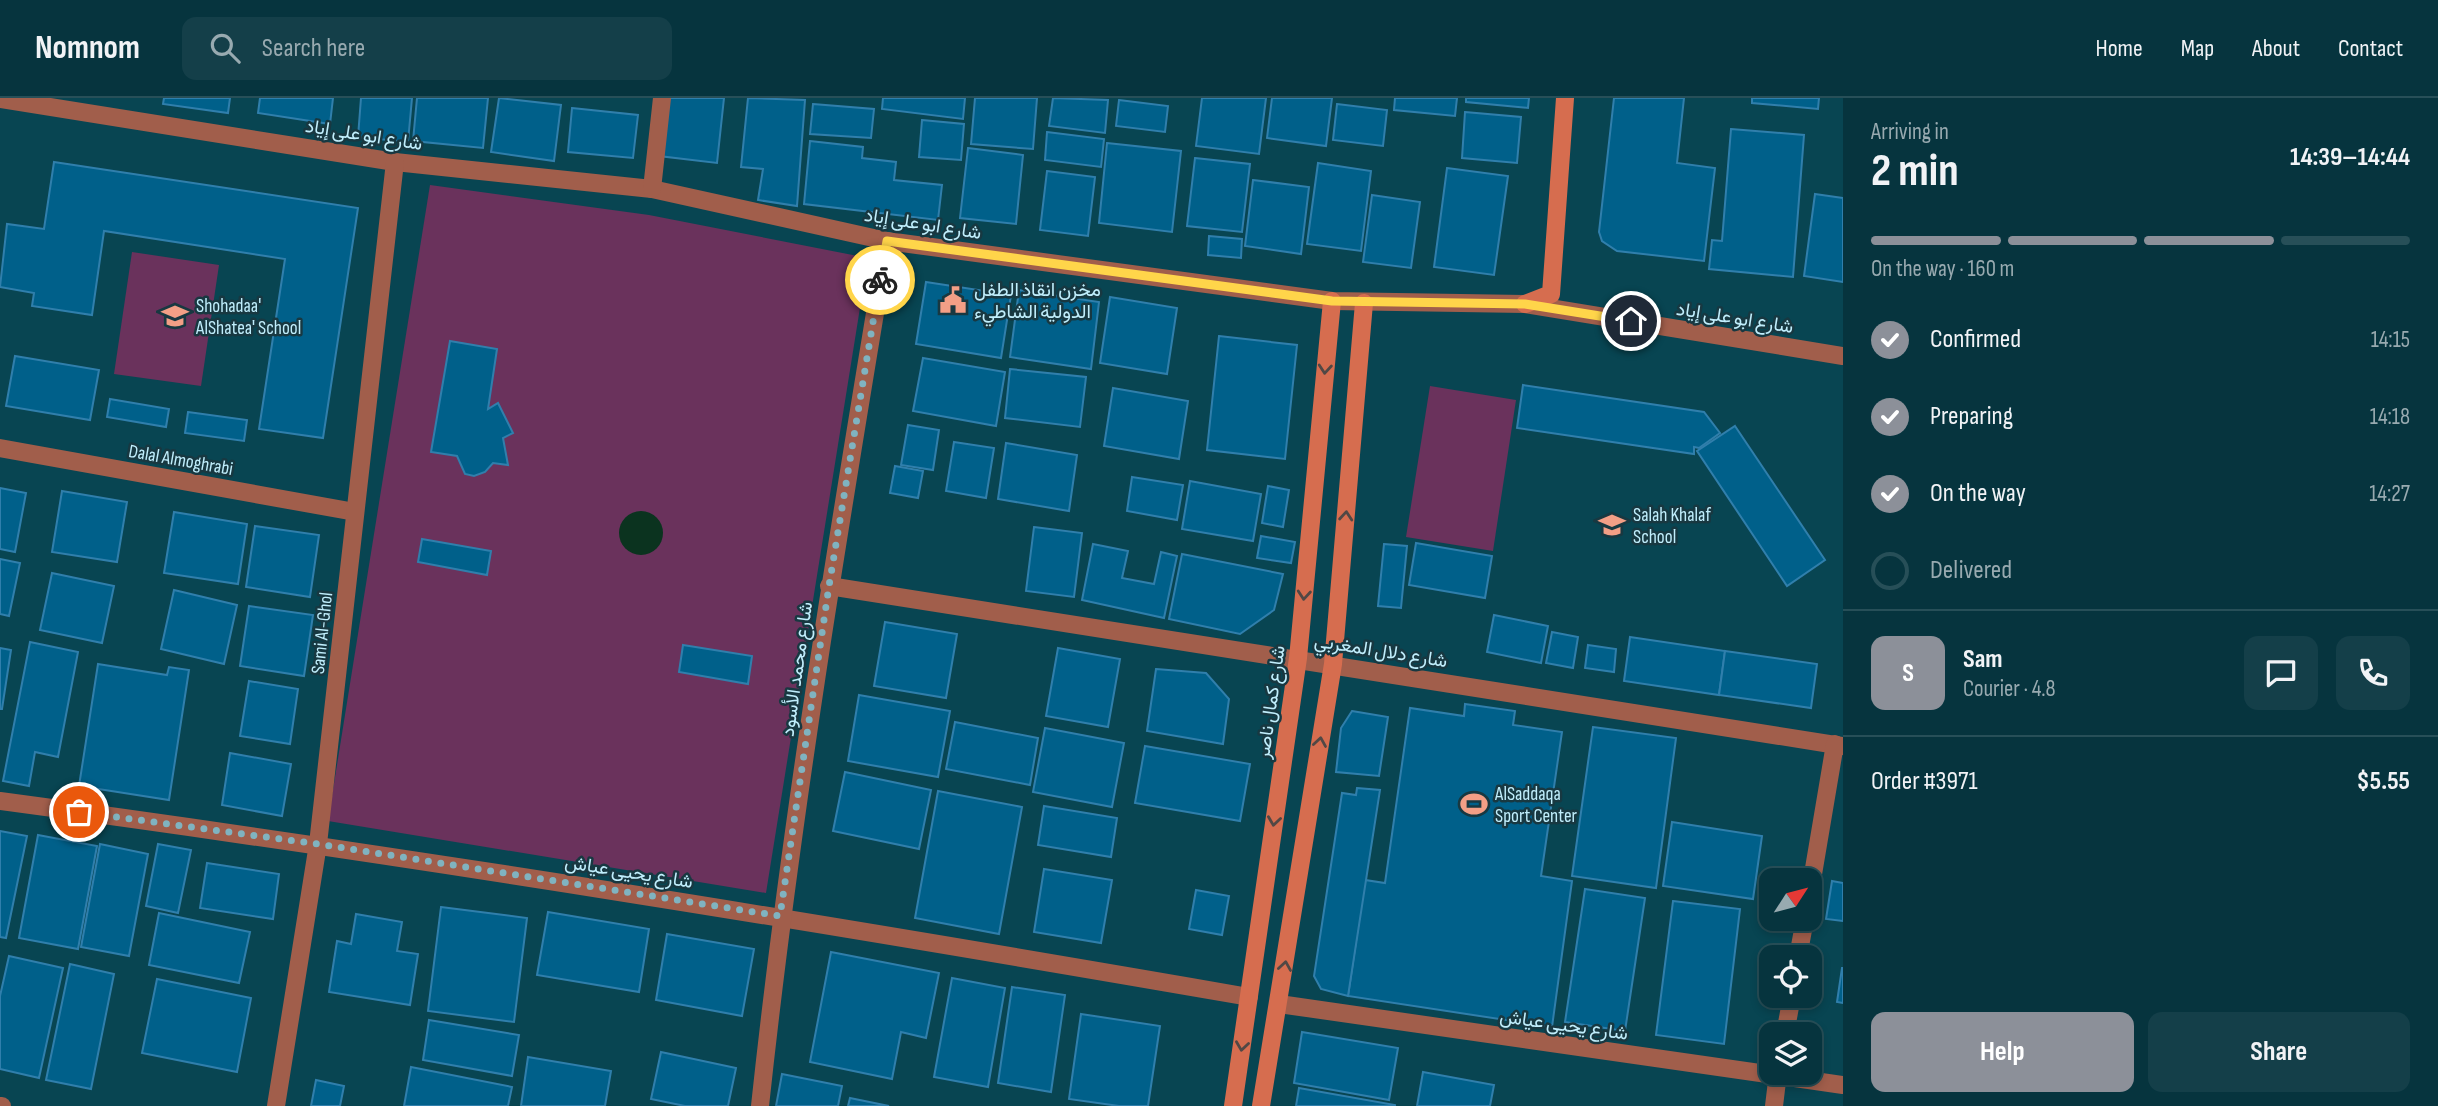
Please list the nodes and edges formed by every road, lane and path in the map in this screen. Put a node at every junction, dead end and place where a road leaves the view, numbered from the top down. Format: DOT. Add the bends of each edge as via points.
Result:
graph roads {
  1 [pos="662,98"];
  2 [pos="1565,98"];
  3 [pos="0,99"];
  4 [pos="395,162"];
  5 [pos="652,190"];
  6 [pos="887,241"];
  7 [pos="1332,301"];
  8 [pos="1364,303"];
  9 [pos="1525,304"];
  10 [pos="1843,356"];
  11 [pos="0,448"];
  12 [pos="355,512"];
  13 [pos="829,586"];
  14 [pos="1298,658"];
  15 [pos="1333,664"];
  16 [pos="1839,745"];
  17 [pos="0,801"];
  18 [pos="318,844"];
  19 [pos="1815,868"];
  20 [pos="780,916"];
  21 [pos="1249,997"];
  22 [pos="1279,1004"];
  23 [pos="1759,1071"];
  24 [pos="1822,1081"];
  25 [pos="1777,1085"];
  26 [pos="1843,1085"];
  27 [pos="276,1106"];
  28 [pos="760,1106"];
  29 [pos="1233,1106"];
  30 [pos="1261,1106"];
  31 [pos="1774,1106"];
  1 -- 5 [label="street"];
  2 -- 9 [label="main road" via="1551,294"];
  3 -- 4 [label="street, شارع ابو على إياد"];
  4 -- 5 [label="street, شارع ابو على إياد"];
  4 -- 12 [label="street, Sami Al-Ghol"];
  5 -- 6 [label="street, شارع ابو على إياد"];
  6 -- 7 [label="street, شارع ابو على إياد"];
  6 -- 13 [label="street, شارع محمد الأسود"];
  7 -- 8 [label="street, شارع ابو على إياد"];
  7 -- 14 [label="main road, شارع كمال ناصر, one-way"];
  8 -- 9 [label="street, شارع ابو على إياد"];
  15 -- 8 [label="main road, one-way"];
  9 -- 10 [label="street, شارع ابو على إياد"];
  11 -- 12 [label="street, Dalal Almoghrabi"];
  12 -- 18 [label="street, Sami Al-Ghol"];
  13 -- 14 [label="street, شارع دلال المغربي"];
  13 -- 20 [label="street, شارع محمد الأسود"];
  14 -- 15 [label="street, شارع دلال المغربي"];
  14 -- 21 [label="main road, شارع كمال ناصر, one-way"];
  15 -- 16 [label="street, شارع دلال المغربي"];
  22 -- 15 [label="main road, one-way"];
  16 -- 19 [label="street"];
  17 -- 18 [label="street, شارع يحيى عياش"];
  18 -- 20 [label="street, شارع يحيى عياش"];
  18 -- 27 [label="street, Sami Al-Ghol"];
  20 -- 21 [label="street, شارع يحيى عياش"];
  20 -- 28 [label="street, شارع محمد الأسود"];
  21 -- 29 [label="main road, شارع كمال ناصر, one-way"];
  22 -- 23 [label="street, شارع يحيى عياش"];
  22 -- 30 [label="main road"];
  24 -- 26 [label="street, شارع يحيى عياش"];
  25 -- 31 [label="street"];
}
